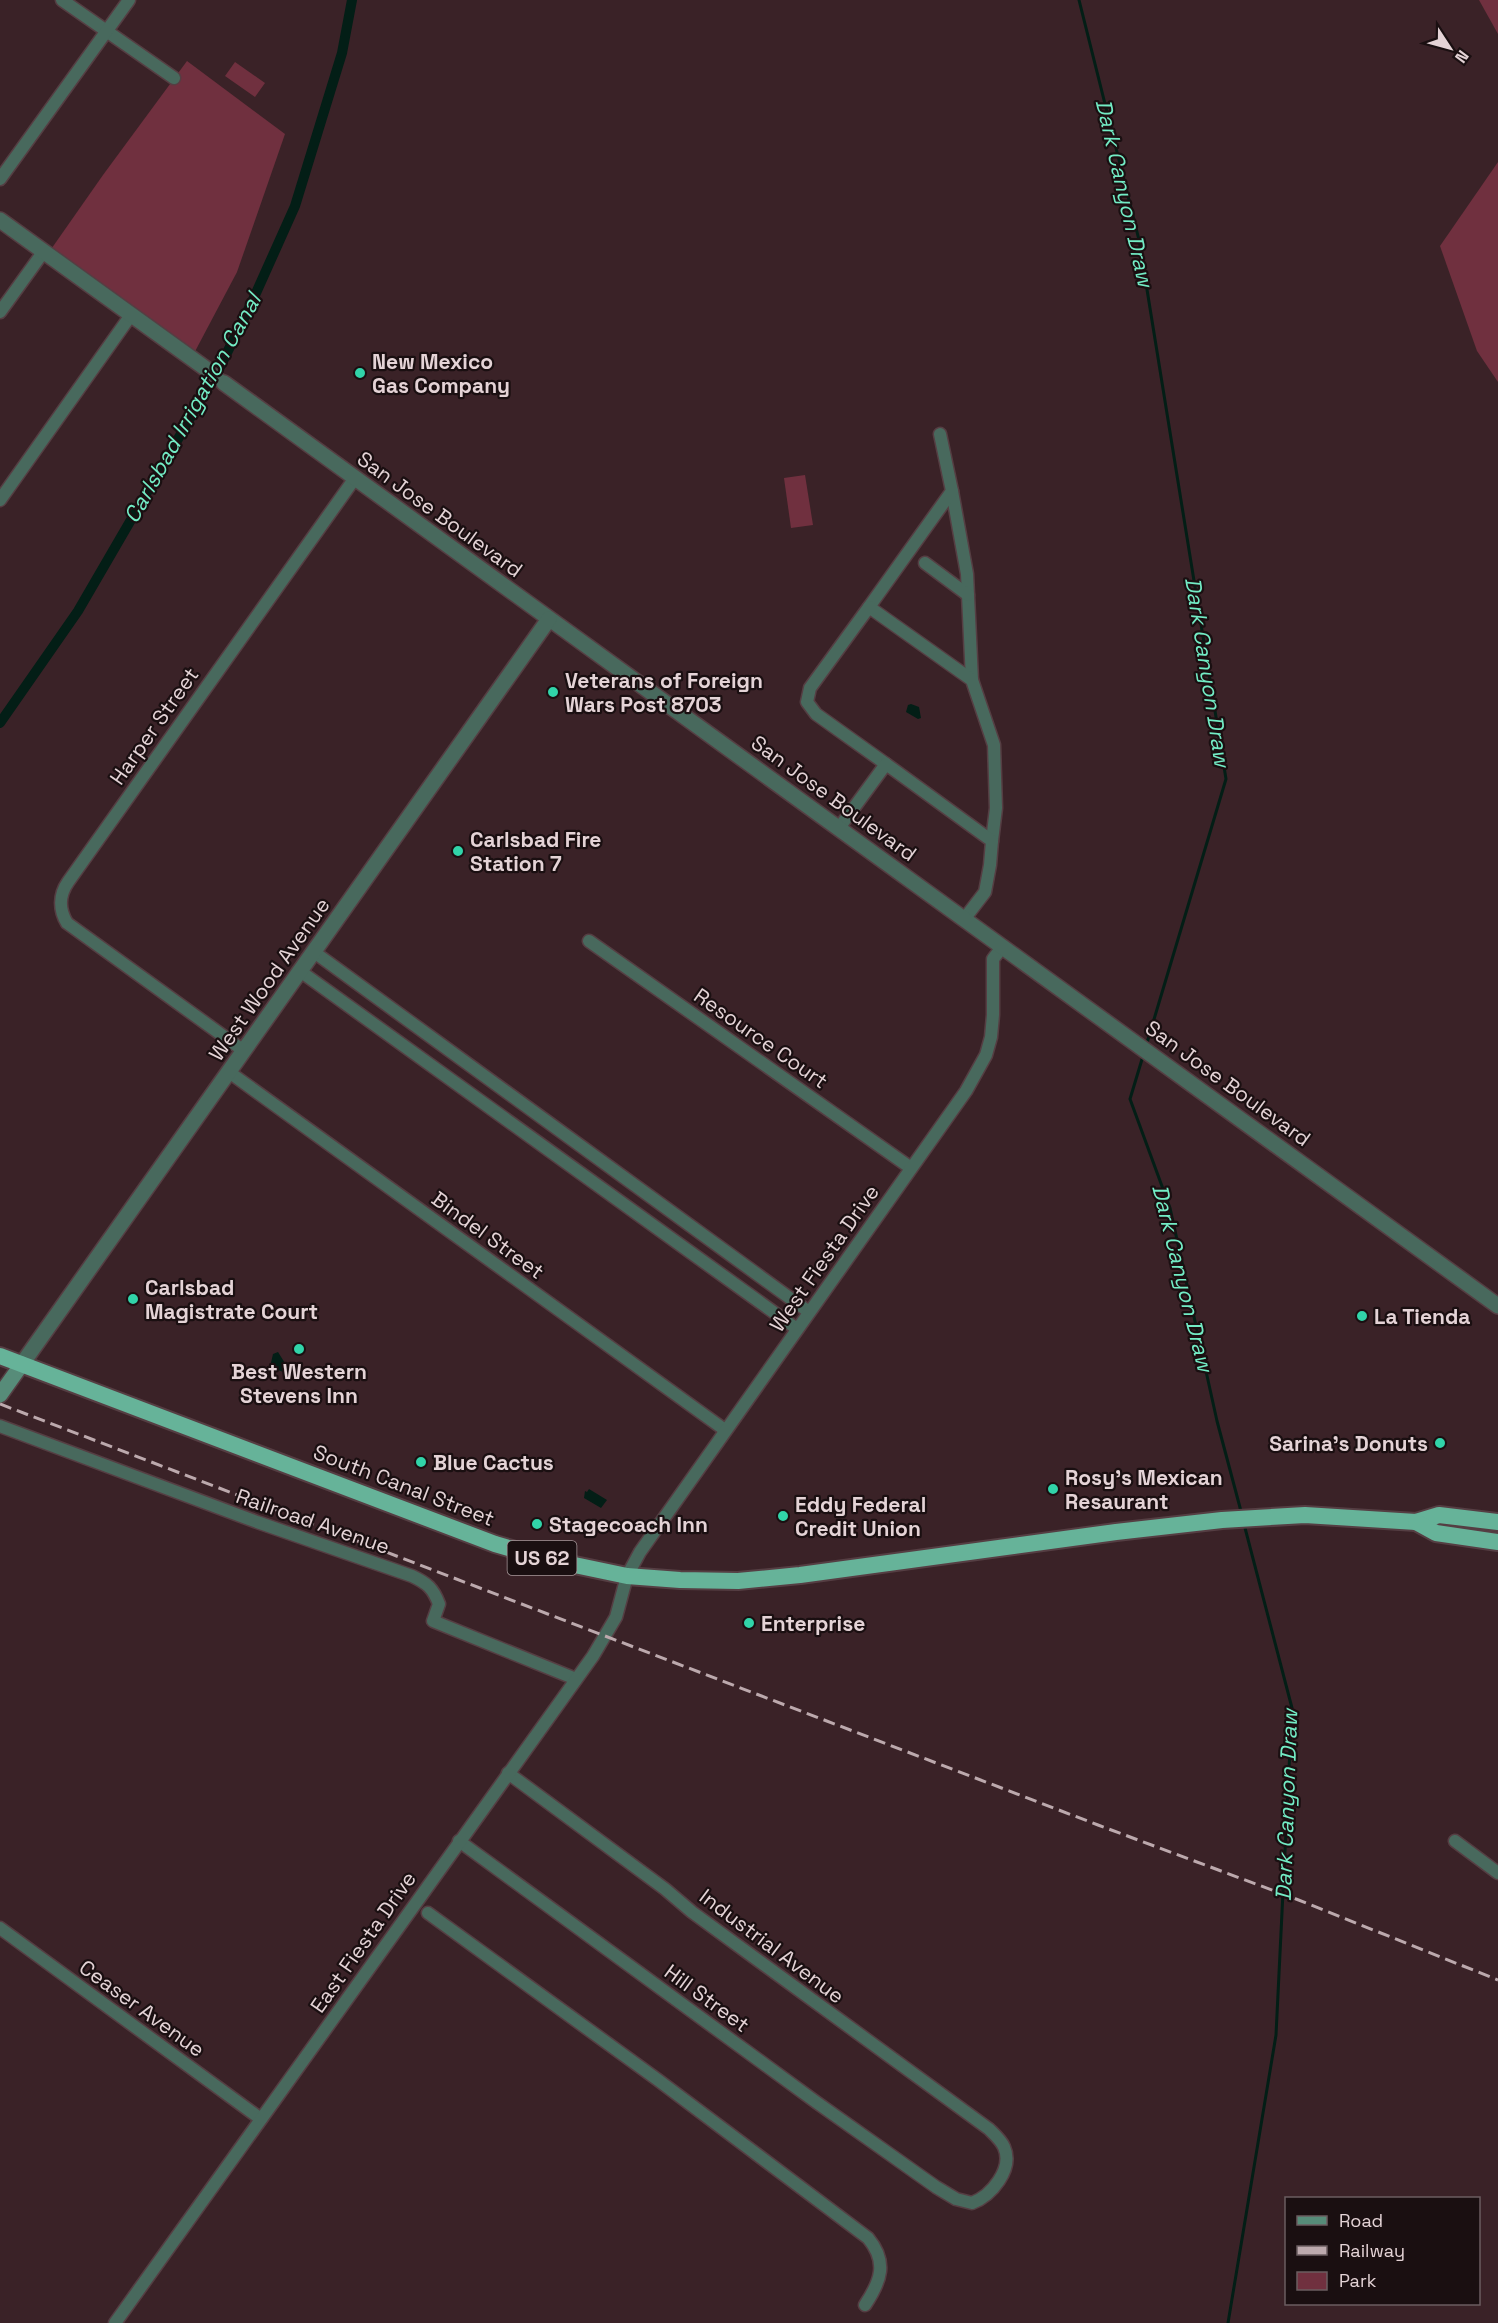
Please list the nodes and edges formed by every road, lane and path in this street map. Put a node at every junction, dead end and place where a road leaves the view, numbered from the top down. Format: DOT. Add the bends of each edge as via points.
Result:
graph roads {
  1 [pos="62,0"];
  2 [pos="129,0"];
  3 [pos="107,30"];
  4 [pos="174,78"];
  5 [pos="0,179"];
  6 [pos="0,219"];
  7 [pos="44,251"];
  8 [pos="0,312"];
  9 [pos="131,315"];
  10 [pos="205,368"];
  11 [pos="224,383"];
  12 [pos="940,434"];
  13 [pos="355,478"];
  14 [pos="952,491"];
  15 [pos="0,500"];
  16 [pos="925,563"];
  17 [pos="968,594"];
  18 [pos="869,607"];
  19 [pos="549,618"];
  20 [pos="972,680"];
  21 [pos="886,764"];
  22 [pos="839,828"];
  23 [pos="992,842"];
  24 [pos="965,918"];
  25 [pos="589,941"];
  26 [pos="1003,945"];
  27 [pos="314,952"];
  28 [pos="300,971"];
  29 [pos="244,1051"];
  30 [pos="229,1072"];
  31 [pos="911,1168"];
  32 [pos="1498,1306"];
  33 [pos="809,1312"];
  34 [pos="797,1329"];
  35 [pos="0,1356"];
  36 [pos="22,1364"];
  37 [pos="0,1395"];
  38 [pos="0,1426"];
  39 [pos="725,1430"];
  40 [pos="1416,1522"];
  41 [pos="1498,1522"];
  42 [pos="1498,1542"];
  43 [pos="627,1576"];
  44 [pos="576,1679"];
  45 [pos="508,1773"];
  46 [pos="459,1841"];
  47 [pos="1455,1841"];
  48 [pos="1498,1874"];
  49 [pos="428,1913"];
  50 [pos="0,1928"];
  51 [pos="261,2119"];
  52 [pos="1006,2154"];
  53 [pos="865,2305"];
  54 [pos="115,2323"];
  1 -- 3 [label="street"];
  2 -- 3 [label="street"];
  3 -- 4 [label="street"];
  3 -- 5 [label="street"];
  6 -- 7 [label="street, San Jose Boulevard"];
  7 -- 8 [label="street"];
  7 -- 9 [label="street, San Jose Boulevard"];
  9 -- 10 [label="street, San Jose Boulevard"];
  9 -- 15 [label="street"];
  10 -- 11 [label="street, San Jose Boulevard"];
  11 -- 13 [label="street, San Jose Boulevard"];
  12 -- 14 [label="street"];
  13 -- 19 [label="street, San Jose Boulevard"];
  13 -- 29 [label="street, Harper Street" via="63,889 62,911 68,923"];
  14 -- 17 [label="street" via="968,574"];
  14 -- 18 [label="street"];
  16 -- 17 [label="street"];
  17 -- 20 [label="street"];
  18 -- 20 [label="street"];
  18 -- 21 [label="street" via="810,688 807,702 816,714"];
  19 -- 22 [label="street, San Jose Boulevard"];
  19 -- 27 [label="street, West Wood Avenue"];
  20 -- 23 [label="street" via="994,745 996,808"];
  21 -- 22 [label="street"];
  21 -- 23 [label="street"];
  22 -- 24 [label="street, San Jose Boulevard"];
  23 -- 24 [label="street" via="985,892"];
  24 -- 26 [label="street, San Jose Boulevard"];
  25 -- 31 [label="street, Resource Court"];
  26 -- 31 [label="street, West Fiesta Drive" via="993,959 993,1015 986,1055 966,1091"];
  26 -- 32 [label="street, San Jose Boulevard"];
  27 -- 28 [label="street, West Wood Avenue"];
  27 -- 33 [label="street"];
  28 -- 29 [label="street, West Wood Avenue"];
  28 -- 34 [label="street"];
  29 -- 30 [label="street, West Wood Avenue"];
  30 -- 36 [label="street, West Wood Avenue"];
  30 -- 39 [label="street, Bindel Street"];
  31 -- 33 [label="street, West Fiesta Drive"];
  33 -- 34 [label="street, West Fiesta Drive"];
  34 -- 39 [label="street, West Fiesta Drive"];
  35 -- 36 [label="highway, South Canal Street / US 62"];
  36 -- 37 [label="main road"];
  36 -- 43 [label="highway, South Canal Street / US 62" via="495,1544"];
  38 -- 44 [label="street, Railroad Avenue" via="268,1527 412,1576 433,1590 439,1604 433,1621"];
  39 -- 43 [label="street, West Fiesta Drive"];
  40 -- 41 [label="highway, South Canal Street / US 62" via="1440,1515"];
  40 -- 42 [label="highway, South Canal Street / US 62" via="1436,1533"];
  40 -- 43 [label="highway, South Canal Street / US 62" via="1305,1515 1262,1517 1116,1532 764,1580 691,1581"];
  43 -- 44 [label="street, East Fiesta Drive" via="616,1617"];
  44 -- 45 [label="street, East Fiesta Drive"];
  45 -- 46 [label="street, East Fiesta Drive"];
  45 -- 52 [label="street, Industrial Avenue" via="981,2123 1003,2144"];
  46 -- 51 [label="street, East Fiesta Drive"];
  46 -- 52 [label="street, Hill Street" via="934,2185 965,2202 978,2201 999,2180"];
  47 -- 48 [label="street"];
  49 -- 53 [label="street" via="868,2238 877,2249 880,2263 875,2290"];
  50 -- 51 [label="street, Ceaser Avenue"];
  51 -- 54 [label="street, East Fiesta Drive"];
}
